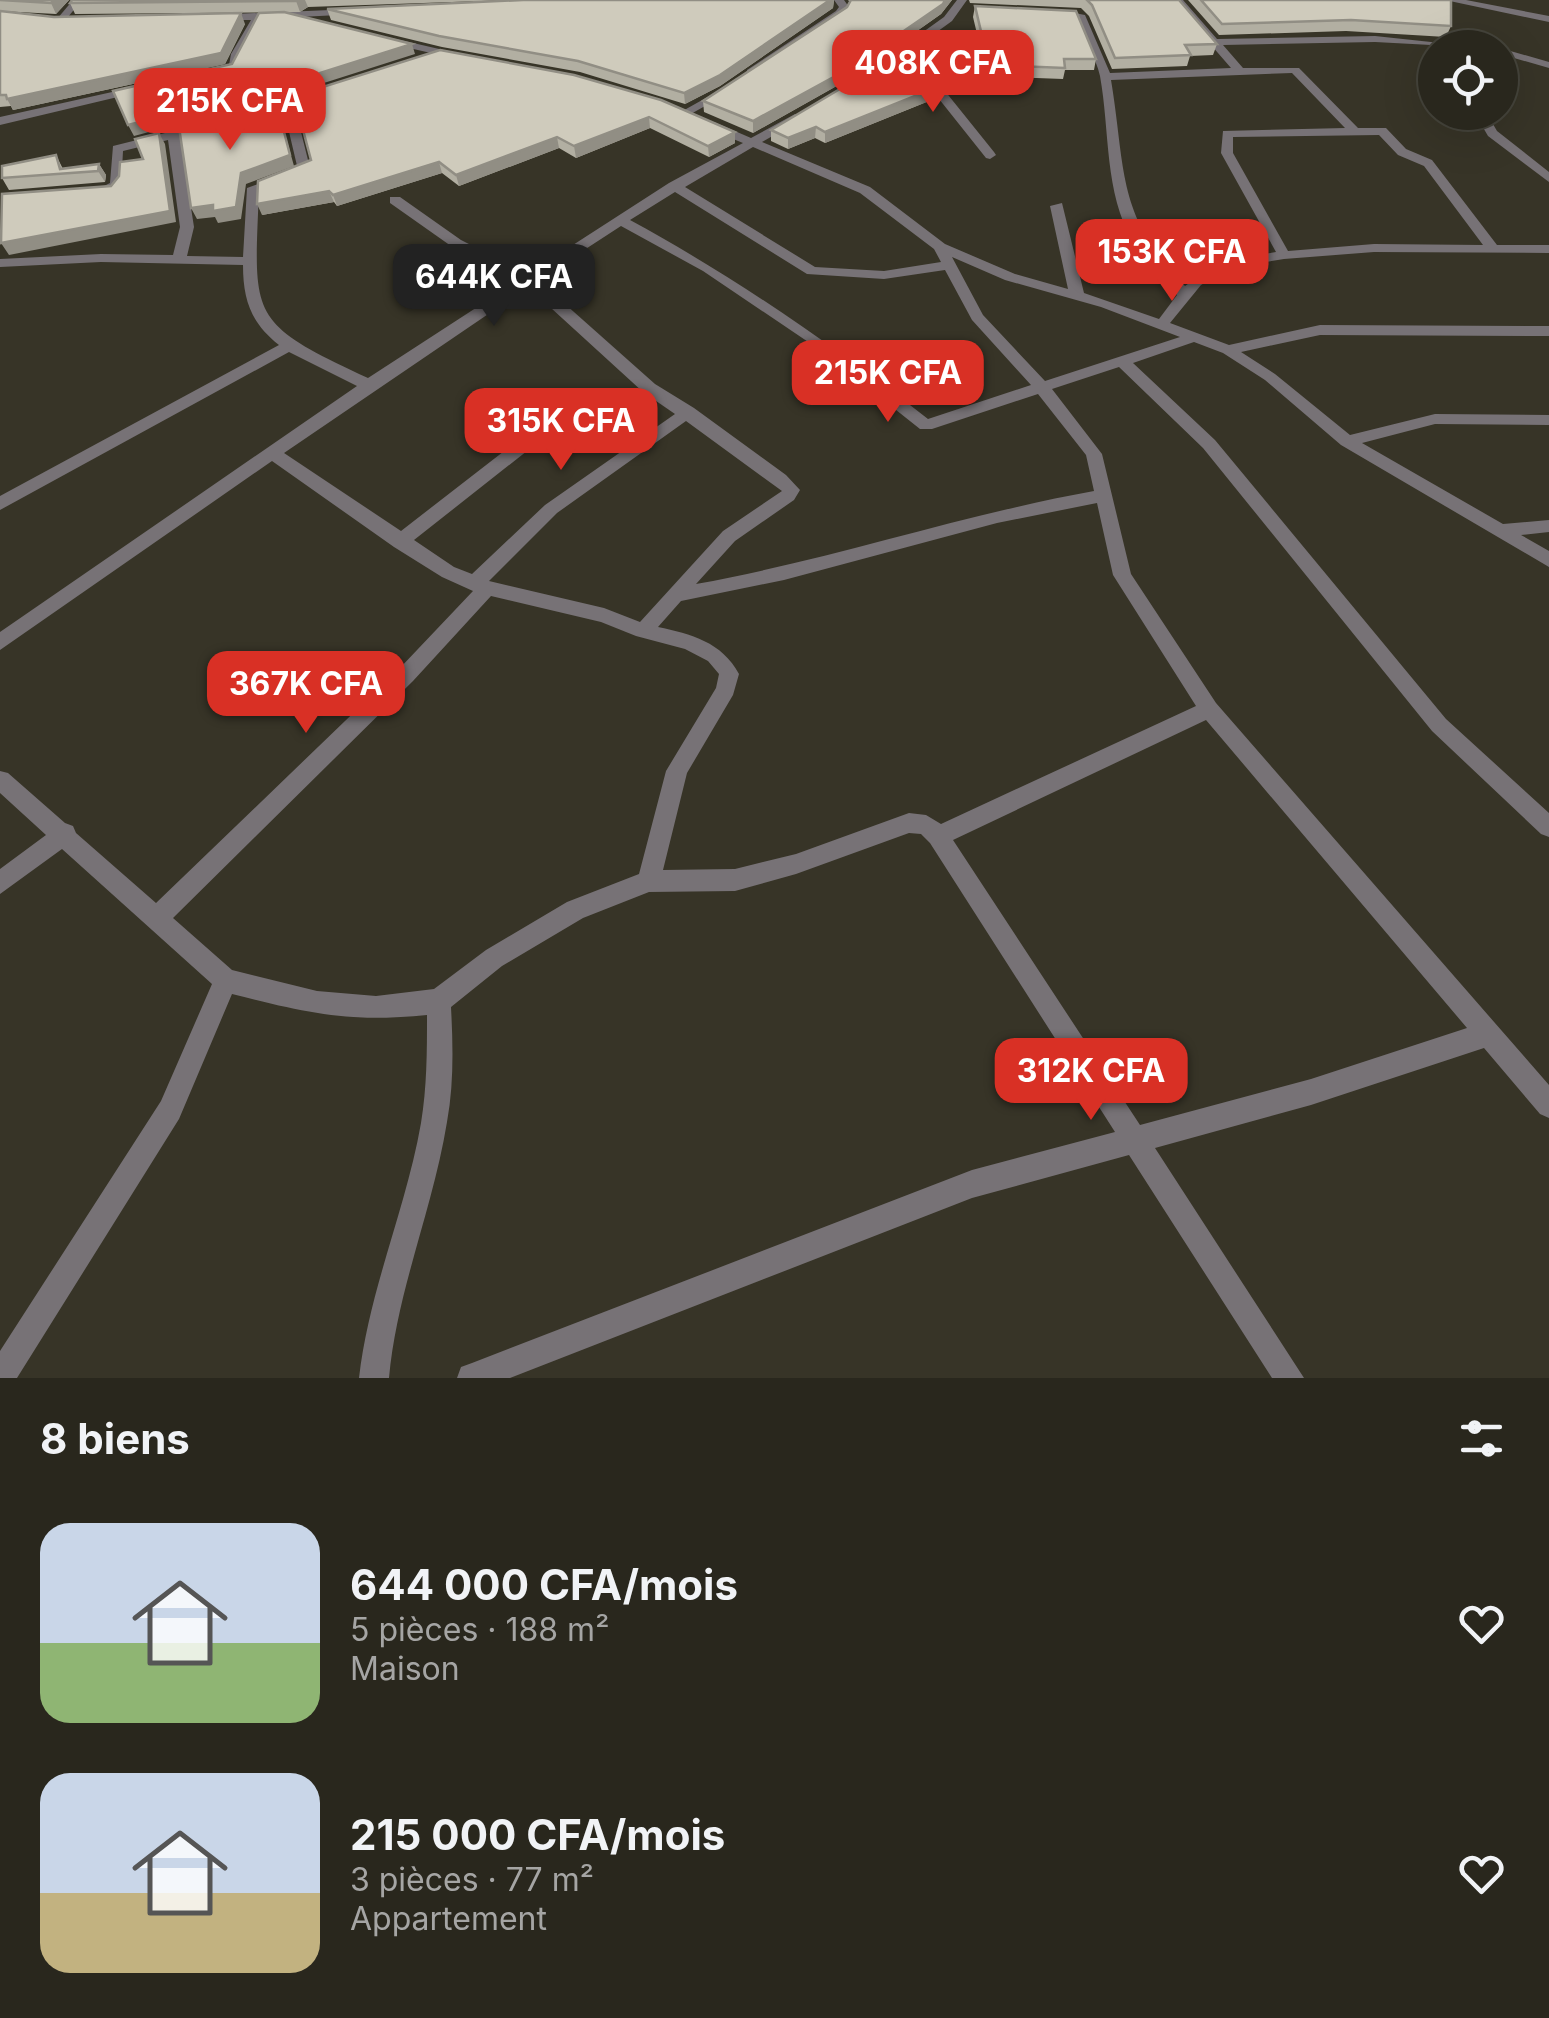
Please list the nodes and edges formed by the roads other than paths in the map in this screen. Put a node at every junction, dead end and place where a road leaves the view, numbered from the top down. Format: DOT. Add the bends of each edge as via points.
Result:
graph roads {
  1 [pos="78,0"];
  2 [pos="839,0"];
  3 [pos="1177,0"];
  4 [pos="1450,0"];
  5 [pos="965,6"];
  6 [pos="371,11"];
  7 [pos="1033,12"];
  8 [pos="258,16"];
  9 [pos="288,16"];
  10 [pos="1546,16"];
  11 [pos="198,18"];
  12 [pos="45,20"];
  13 [pos="79,20"];
  14 [pos="60,21"];
  15 [pos="340,29"];
  16 [pos="376,38"];
  17 [pos="1215,42"];
  18 [pos="1418,43"];
  19 [pos="906,50"];
  20 [pos="440,54"];
  21 [pos="1518,56"];
  22 [pos="468,58"];
  23 [pos="413,65"];
  24 [pos="1549,65"];
  25 [pos="1240,71"];
  26 [pos="193,77"];
  27 [pos="1105,77"];
  28 [pos="855,84"];
  29 [pos="154,85"];
  30 [pos="334,89"];
  31 [pos="288,102"];
  32 [pos="667,106"];
  33 [pos="270,107"];
  34 [pos="808,111"];
  35 [pos="685,113"];
  36 [pos="0,121"];
  37 [pos="218,123"];
  38 [pos="1353,129"];
  39 [pos="1490,130"];
  40 [pos="174,136"];
  41 [pos="750,142"];
  42 [pos="990,156"];
  43 [pos="1549,178"];
  44 [pos="674,186"];
  45 [pos="84,192"];
  46 [pos="394,200"];
  47 [pos="1057,206"];
  48 [pos="620,220"];
  49 [pos="1494,248"];
  50 [pos="1549,249"];
  51 [pos="1284,255"];
  52 [pos="945,256"];
  53 [pos="179,259"];
  54 [pos="253,261"];
  55 [pos="0,262"];
  56 [pos="529,280"];
  57 [pos="1185,295"];
  58 [pos="1077,296"];
  59 [pos="1162,324"];
  60 [pos="1549,330"];
  61 [pos="1195,337"];
  62 [pos="290,345"];
  63 [pos="1228,350"];
  64 [pos="1122,361"];
  65 [pos="1040,384"];
  66 [pos="369,385"];
  67 [pos="688,412"];
  68 [pos="559,417"];
  69 [pos="1549,420"];
  70 [pos="1348,441"];
  71 [pos="274,454"];
  72 [pos="1105,495"];
  73 [pos="0,504"];
  74 [pos="1549,526"];
  75 [pos="1502,532"];
  76 [pos="400,542"];
  77 [pos="1549,560"];
  78 [pos="480,586"];
  79 [pos="676,595"];
  80 [pos="643,631"];
  81 [pos="0,642"];
  82 [pos="1209,709"];
  83 [pos="0,780"];
  84 [pos="1549,826"];
  85 [pos="65,833"];
  86 [pos="938,836"];
  87 [pos="648,881"];
  88 [pos="0,883"];
  89 [pos="158,916"];
  90 [pos="226,980"];
  91 [pos="438,1001"];
  92 [pos="1486,1035"];
  93 [pos="1549,1105"];
  94 [pos="1136,1140"];
  95 [pos="0,1378"];
  96 [pos="374,1378"];
  97 [pos="472,1378"];
  98 [pos="1289,1378"];
  1 -- 14 [label="lane"];
  2 -- 35 [label="street" via="840,13"];
  3 -- 17 [label="street"];
  4 -- 10 [label="street"];
  5 -- 19 [label="street"];
  6 -- 9 [label="street"];
  7 -- 27 [label="street" via="1080,16"];
  8 -- 9 [label="street"];
  8 -- 11 [label="street"];
  8 -- 26 [label="street" via="233,68"];
  9 -- 15 [label="street"];
  12 -- 14 [label="street"];
  13 -- 14 [label="street"];
  16 -- 20 [label="street"];
  17 -- 18 [label="street"];
  17 -- 25 [label="street"];
  19 -- 28 [label="street"];
  19 -- 42 [label="street"];
  20 -- 22 [label="street"];
  20 -- 23 [label="street"];
  21 -- 24 [label="street"];
  25 -- 27 [label="street"];
  25 -- 38 [label="street" via="1294,70"];
  27 -- 57 [label="street" via="1125,216 1144,254"];
  29 -- 36 [label="street"];
  30 -- 31 [label="street"];
  31 -- 33 [label="street"];
  31 -- 54 [label="street" via="306,170 253,188"];
  32 -- 35 [label="street"];
  34 -- 41 [label="street"];
  35 -- 41 [label="street"];
  37 -- 40 [label="street"];
  38 -- 49 [label="street" via="1380,130 1402,152 1424,160"];
  38 -- 51 [label="street" via="1224,136 1237,174"];
  39 -- 43 [label="street"];
  40 -- 45 [label="street" via="118,148 115,188"];
  40 -- 53 [label="street" via="187,227"];
  41 -- 44 [label="street"];
  41 -- 52 [label="street" via="865,190"];
  44 -- 48 [label="street"];
  44 -- 52 [label="street" via="812,270 873,275"];
  46 -- 56 [label="street" via="456,243"];
  47 -- 58 [label="street"];
  48 -- 56 [label="street"];
  48 -- 65 [label="street" via="708,268 923,424 937,425"];
  49 -- 50 [label="street"];
  49 -- 51 [label="street"];
  51 -- 57 [label="street" via="1226,264"];
  52 -- 58 [label="street"];
  52 -- 65 [label="street" via="977,318"];
  53 -- 54 [label="street"];
  53 -- 55 [label="street"];
  54 -- 62 [label="street" via="254,304"];
  56 -- 66 [label="street"];
  56 -- 67 [label="street" via="649,388"];
  57 -- 59 [label="street"];
  58 -- 59 [label="street"];
  59 -- 61 [label="street"];
  60 -- 63 [label="street" via="1320,330"];
  61 -- 63 [label="street"];
  61 -- 64 [label="street"];
  62 -- 66 [label="street"];
  62 -- 73 [label="street"];
  63 -- 70 [label="street"];
  64 -- 65 [label="street"];
  64 -- 84 [label="street" via="1209,444 1439,724"];
  65 -- 72 [label="street" via="1094,454"];
  66 -- 71 [label="street"];
  67 -- 78 [label="street" via="550,509"];
  67 -- 79 [label="street" via="791,490 729,536"];
  68 -- 76 [label="street"];
  69 -- 70 [label="street" via="1435,420"];
  70 -- 75 [label="street"];
  71 -- 76 [label="street"];
  71 -- 81 [label="street"];
  72 -- 79 [label="street" via="973,520 754,582"];
  72 -- 82 [label="street" via="1122,575"];
  74 -- 75 [label="street"];
  75 -- 77 [label="street"];
  76 -- 78 [label="street"];
  78 -- 80 [label="street" via="564,603"];
  78 -- 89 [label="street" via="406,675"];
  79 -- 80 [label="street"];
  80 -- 87 [label="street" via="686,642 720,660 729,674 678,770"];
  82 -- 86 [label="street"];
  82 -- 92 [label="street"];
  83 -- 85 [label="street"];
  85 -- 88 [label="street"];
  85 -- 89 [label="street"];
  86 -- 87 [label="street" via="926,825 909,824 749,877"];
  86 -- 94 [label="street"];
  87 -- 91 [label="street" via="575,910"];
  89 -- 90 [label="street"];
  90 -- 91 [label="street" via="346,1006"];
  90 -- 95 [label="street" via="170,1110"];
  91 -- 96 [label="street" via="434,1128 381,1306"];
  92 -- 93 [label="street"];
  92 -- 94 [label="street"];
  94 -- 97 [label="street" via="972,1184"];
  94 -- 98 [label="street"];
}
